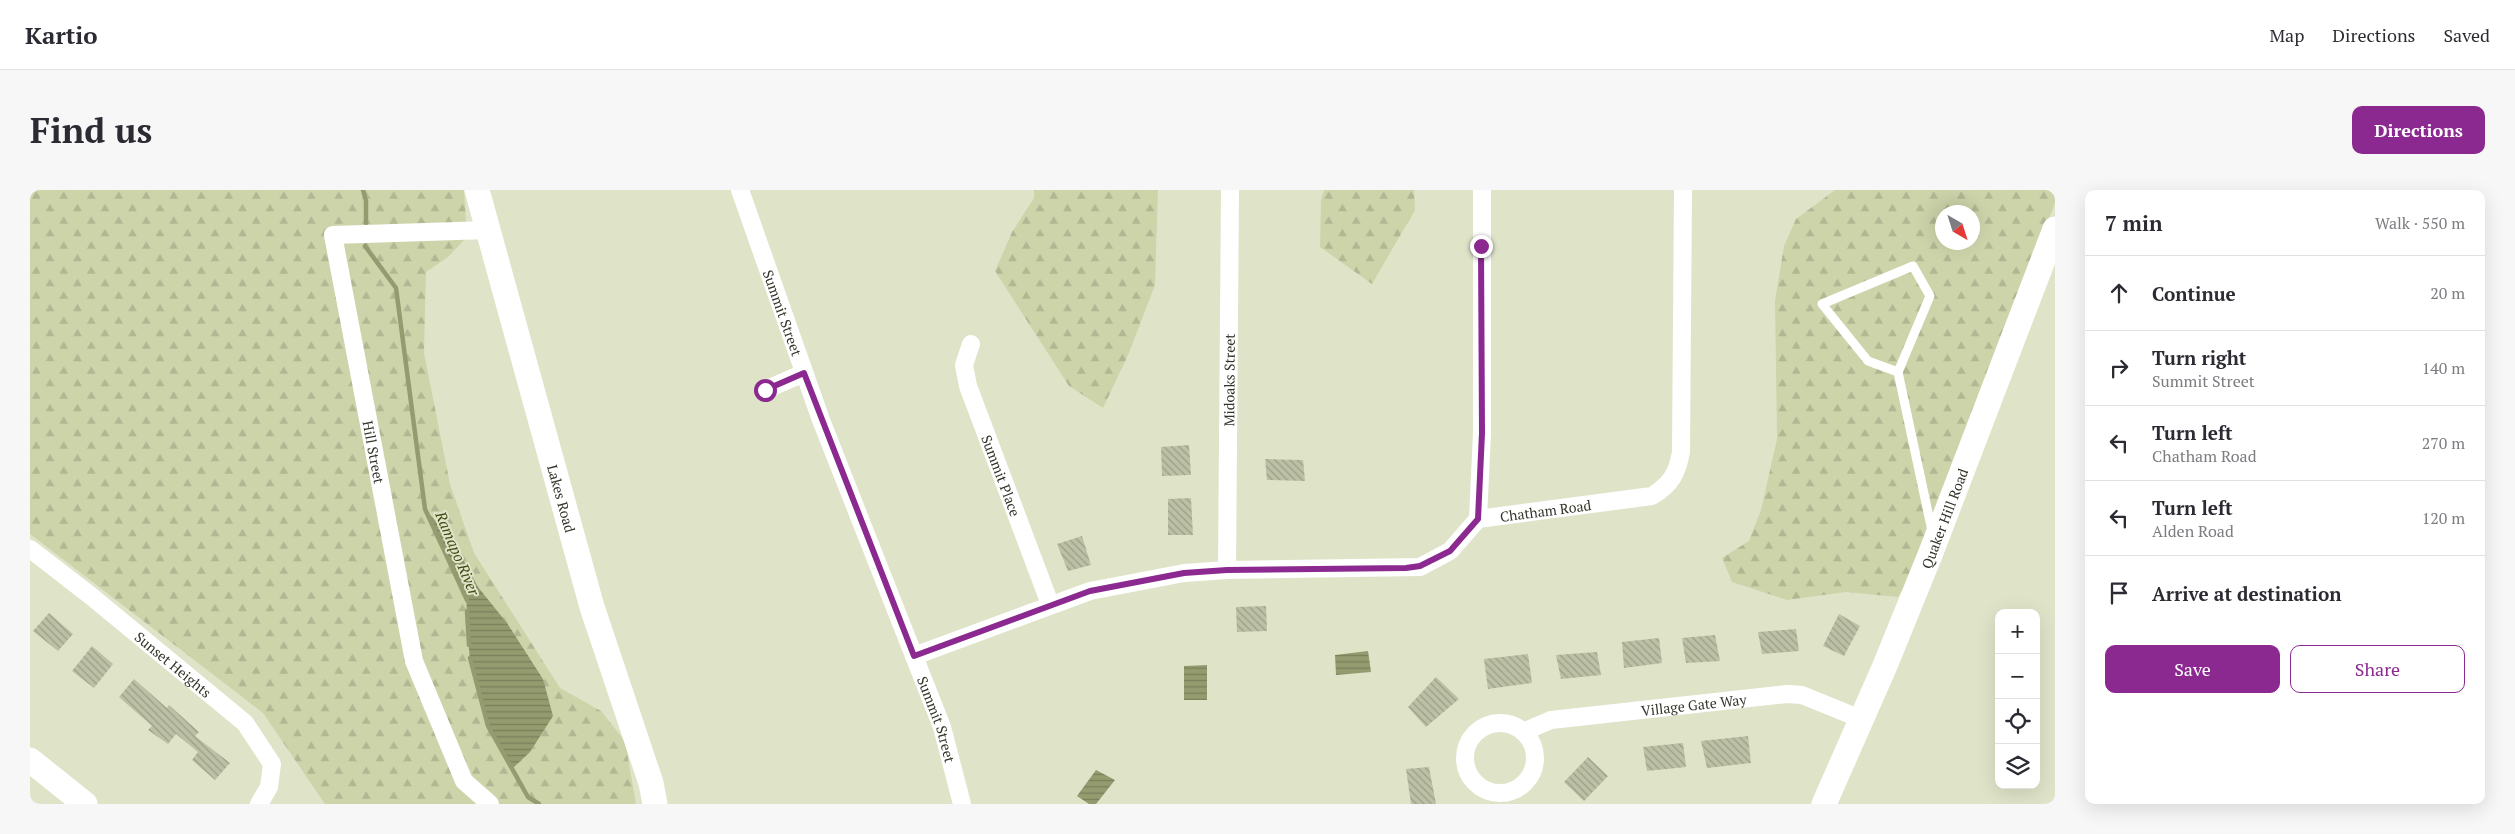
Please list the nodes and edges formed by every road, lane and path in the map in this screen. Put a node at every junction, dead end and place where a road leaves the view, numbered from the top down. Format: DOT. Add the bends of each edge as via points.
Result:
graph roads {
  1 [pos="477,190"];
  2 [pos="740,190"];
  3 [pos="1230,190"];
  4 [pos="1482,190"];
  5 [pos="1683,190"];
  6 [pos="2055,229"];
  7 [pos="488,230"];
  8 [pos="970,344"];
  9 [pos="1898,372"];
  10 [pos="804,373"];
  11 [pos="765,390"];
  12 [pos="1478,519"];
  13 [pos="1934,543"];
  14 [pos="30,548"];
  15 [pos="1227,570"];
  16 [pos="1050,604"];
  17 [pos="914,656"];
  18 [pos="1861,719"];
  19 [pos="1523,732"];
  20 [pos="30,760"];
  21 [pos="653,794"];
  22 [pos="85,804"];
  23 [pos="259,804"];
  24 [pos="490,804"];
  25 [pos="666,804"];
  26 [pos="962,804"];
  27 [pos="1824,804"];
  1 -- 7 [label="street, Lakes Road"];
  2 -- 10 [label="street, Summit Street"];
  3 -- 15 [label="street, Midoaks Street"];
  4 -- 12 [label="street" via="1482,433"];
  5 -- 12 [label="street, Chatham Road" via="1681,452 1672,480 1652,496"];
  6 -- 13 [label="street, Quaker Hill Road"];
  7 -- 21 [label="street, Lakes Road" via="592,607"];
  7 -- 24 [label="street, Hill Street" via="333,235 414,661 464,781"];
  8 -- 16 [label="street, Summit Place" via="964,366 968,386"];
  9 -- 9 [label="lane" via="1868,361 1822,304 1913,266 1930,296"];
  9 -- 13 [label="lane"];
  10 -- 11 [label="street"];
  10 -- 17 [label="street, Summit Street"];
  12 -- 15 [label="street" via="1450,551 1420,566"];
  13 -- 18 [label="street, Quaker Hill Road"];
  14 -- 23 [label="street, Sunset Heights" via="245,723 272,764 269,787"];
  15 -- 16 [label="street" via="1184,573 1090,591"];
  16 -- 17 [label="street"];
  17 -- 26 [label="street, Summit Street" via="942,727"];
  18 -- 19 [label="street, Village Gate Way" via="1802,695 1787,694 1551,720"];
  18 -- 27 [label="street, Quaker Hill Road"];
  20 -- 22 [label="street"];
  21 -- 25 [label="street"];
}
